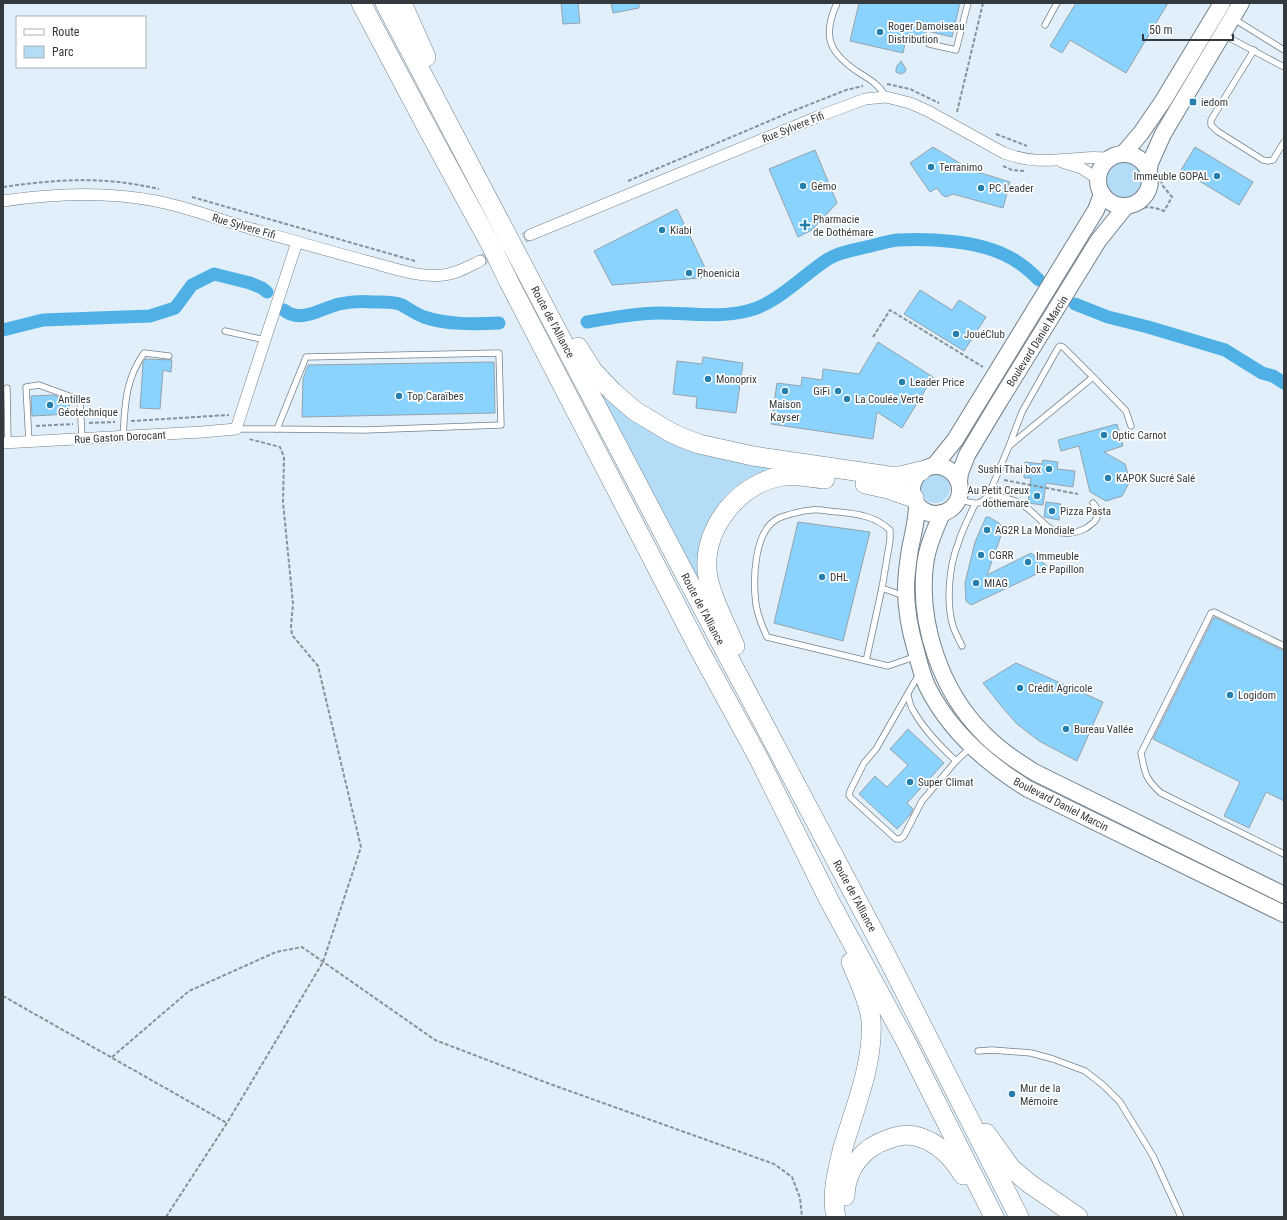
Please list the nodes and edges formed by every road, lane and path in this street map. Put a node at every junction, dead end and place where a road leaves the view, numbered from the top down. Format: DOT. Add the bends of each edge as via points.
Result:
graph roads {
  1 [pos="346,3"];
  2 [pos="361,3"];
  3 [pos="385,3"];
  4 [pos="402,3"];
  5 [pos="837,3"];
  6 [pos="968,3"];
  7 [pos="983,3"];
  8 [pos="1057,3"];
  9 [pos="1222,3"];
  10 [pos="1241,3"];
  11 [pos="1232,18"];
  12 [pos="1045,25"];
  13 [pos="1222,34"];
  14 [pos="929,44"];
  15 [pos="1254,50"];
  16 [pos="1284,50"];
  17 [pos="1284,67"];
  18 [pos="886,96"];
  19 [pos="957,112"];
  20 [pos="451,130"];
  21 [pos="995,133"];
  22 [pos="431,135"];
  23 [pos="1284,142"];
  24 [pos="1029,147"];
  25 [pos="1124,153"];
  26 [pos="1109,158"];
  27 [pos="1058,160"];
  28 [pos="997,163"];
  29 [pos="1149,169"];
  30 [pos="1026,170"];
  31 [pos="1100,186"];
  32 [pos="1172,197"];
  33 [pos="3,201"];
  34 [pos="1126,206"];
  35 [pos="1164,211"];
  36 [pos="530,235"];
  37 [pos="297,242"];
  38 [pos="480,261"];
  39 [pos="528,274"];
  40 [pos="226,330"];
  41 [pos="873,337"];
  42 [pos="266,340"];
  43 [pos="169,356"];
  44 [pos="987,369"];
  45 [pos="1093,377"];
  46 [pos="7,388"];
  47 [pos="233,413"];
  48 [pos="124,421"];
  49 [pos="81,424"];
  50 [pos="1131,426"];
  51 [pos="28,427"];
  52 [pos="236,429"];
  53 [pos="277,429"];
  54 [pos="123,437"];
  55 [pos="82,439"];
  56 [pos="29,442"];
  57 [pos="5,443"];
  58 [pos="1010,446"];
  59 [pos="928,468"];
  60 [pos="995,478"];
  61 [pos="959,482"];
  62 [pos="989,494"];
  63 [pos="1078,494"];
  64 [pos="958,500"];
  65 [pos="916,501"];
  66 [pos="1093,503"];
  67 [pos="975,504"];
  68 [pos="942,513"];
  69 [pos="882,588"];
  70 [pos="906,596"];
  71 [pos="962,646"];
  72 [pos="1284,646"];
  73 [pos="866,661"];
  74 [pos="919,663"];
  75 [pos="908,695"];
  76 [pos="763,721"];
  77 [pos="972,747"];
  78 [pos="759,760"];
  79 [pos="956,761"];
  80 [pos="1284,854"];
  81 [pos="1284,895"];
  82 [pos="1284,914"];
  83 [pos="323,962"];
  84 [pos="3,996"];
  85 [pos="978,1051"];
  86 [pos="112,1057"];
  87 [pos="942,1066"];
  88 [pos="227,1123"];
  89 [pos="166,1217"];
  90 [pos="802,1217"];
  91 [pos="836,1217"];
  92 [pos="847,1217"];
  93 [pos="989,1217"];
  94 [pos="994,1217"];
  95 [pos="1019,1217"];
  96 [pos="1078,1217"];
  97 [pos="1181,1217"];
  1 -- 22 [label="highway" via="402,104"];
  2 -- 22 [label="highway, Route de l'Alliance"];
  3 -- 20 [label="highway, Route de l'Alliance"];
  4 -- 20 [label="highway" via="435,76"];
  5 -- 18 [label="lane" via="830,26 831,43 840,57 876,84"];
  6 -- 14 [label="lane" via="956,50"];
  7 -- 19 [label="path"];
  8 -- 12 [label="lane"];
  9 -- 25 [label="main road" via="1163,100"];
  10 -- 11 [label="main road"];
  11 -- 13 [label="main road"];
  11 -- 16 [label="lane"];
  13 -- 15 [label="lane"];
  13 -- 29 [label="main road" via="1163,134"];
  15 -- 17 [label="lane"];
  15 -- 23 [label="lane" via="1211,120 1211,124 1263,160 1273,160"];
  18 -- 27 [label="street, Rue Sylvere Fifi" via="928,111 1017,158 1034,161"];
  18 -- 36 [label="street, Rue Sylvere Fifi" via="844,106"];
  20 -- 39 [label="highway, Route de l'Alliance"];
  21 -- 24 [label="path"];
  22 -- 78 [label="highway, Route de l'Alliance"];
  25 -- 26 [label="main road"];
  25 -- 29 [label="main road" via="1139,158"];
  26 -- 27 [label="street, Rue Sylvere Fifi"];
  26 -- 31 [label="main road" via="1099,171"];
  27 -- 31 [label="street, Rue Sylvere Fifi" via="1081,168"];
  28 -- 30 [label="path" via="1012,170"];
  29 -- 34 [label="main road" via="1151,177 1147,193 1141,200"];
  31 -- 34 [label="main road" via="1112,203"];
  31 -- 59 [label="main road, Boulevard Daniel Marcin" via="1096,210 955,440"];
  32 -- 35 [label="path"];
  33 -- 37 [label="street, Rue Sylvere Fifi" via="82,193 123,195 158,201"];
  34 -- 61 [label="main road, Boulevard Daniel Marcin" via="1098,241 997,405 967,455"];
  37 -- 38 [label="street, Rue Sylvere Fifi" via="427,275 450,274"];
  37 -- 42 [label="street"];
  39 -- 59 [label="highway" via="548,300 593,371 635,411 670,432 716,448 889,476 900,476"];
  39 -- 76 [label="highway, Route de l'Alliance"];
  40 -- 42 [label="lane"];
  41 -- 44 [label="path" via="890,310"];
  42 -- 52 [label="street"];
  43 -- 48 [label="lane" via="144,353 137,362 126,391"];
  45 -- 50 [label="lane" via="1126,411"];
  45 -- 58 [label="lane"];
  45 -- 58 [label="lane" via="1060,346 1022,412"];
  46 -- 57 [label="lane"];
  47 -- 48 [label="path"];
  48 -- 49 [label="path"];
  48 -- 54 [label="lane"];
  49 -- 51 [label="path"];
  49 -- 51 [label="lane" via="80,400 39,385 26,387"];
  49 -- 55 [label="lane"];
  51 -- 56 [label="lane"];
  52 -- 53 [label="lane"];
  52 -- 54 [label="street, Rue Gaston Dorocant"];
  52 -- 83 [label="path" via="249,438 280,447 284,457 283,502 293,604 292,635 318,666 361,847"];
  53 -- 53 [label="lane" via="364,430 501,425 499,353 306,357"];
  54 -- 55 [label="street, Rue Gaston Dorocant"];
  55 -- 56 [label="street, Rue Gaston Dorocant"];
  56 -- 57 [label="street, Rue Gaston Dorocant"];
  58 -- 60 [label="lane"];
  59 -- 61 [label="main road" via="942,466 950,470"];
  59 -- 65 [label="main road" via="914,480 912,492"];
  60 -- 62 [label="lane"];
  60 -- 63 [label="path"];
  61 -- 64 [label="main road"];
  62 -- 66 [label="lane" via="1021,503 1050,529 1070,534 1089,526 1095,520 1098,512"];
  62 -- 67 [label="lane" via="981,503"];
  64 -- 67 [label="lane"];
  64 -- 68 [label="main road" via="952,508"];
  65 -- 68 [label="main road" via="926,511"];
  65 -- 70 [label="main road, Boulevard Daniel Marcin"];
  65 -- 76 [label="highway" via="872,485 784,476 759,484 726,510 710,546 707,569 711,588 750,681"];
  67 -- 71 [label="lane" via="954,555 950,586 953,627"];
  68 -- 81 [label="main road, Boulevard Daniel Marcin" via="929,545 925,566 928,627 939,664 952,691 967,715 983,733 1011,757 1034,772"];
  69 -- 70 [label="lane"];
  69 -- 73 [label="lane"];
  69 -- 73 [label="lane" via="890,540 890,530 885,525 864,515 812,510 779,518 766,528 757,552 754,588 761,624 767,636"];
  70 -- 74 [label="main road, Boulevard Daniel Marcin" via="911,633"];
  72 -- 80 [label="lane" via="1214,612 1211,613 1141,752 1144,771 1151,784 1161,793"];
  73 -- 74 [label="lane" via="888,666"];
  74 -- 75 [label="lane"];
  74 -- 77 [label="main road, Boulevard Daniel Marcin" via="926,685 939,708"];
  75 -- 79 [label="lane" via="912,710 937,743"];
  75 -- 79 [label="lane" via="876,749 864,763 850,791 851,798 900,839 922,801"];
  76 -- 87 [label="highway, Route de l'Alliance"];
  77 -- 79 [label="lane"];
  77 -- 82 [label="main road, Boulevard Daniel Marcin" via="1004,774 1028,789"];
  78 -- 91 [label="highway" via="762,780 773,806 854,970 871,1018 868,1057 838,1167 834,1207"];
  78 -- 94 [label="highway, Route de l'Alliance"];
  83 -- 86 [label="path" via="302,948 270,954 189,991"];
  83 -- 88 [label="path"];
  83 -- 90 [label="path" via="435,1040 774,1164 792,1177 800,1198"];
  84 -- 86 [label="path"];
  85 -- 97 [label="lane" via="1031,1053 1046,1057 1085,1071 1103,1085 1120,1102 1153,1156"];
  86 -- 88 [label="path"];
  87 -- 95 [label="highway, Route de l'Alliance"];
  87 -- 96 [label="highway" via="1011,1168"];
  88 -- 89 [label="path"];
  92 -- 93 [label="highway" via="846,1186 854,1164 873,1145 905,1135 928,1141 948,1155"];
}
